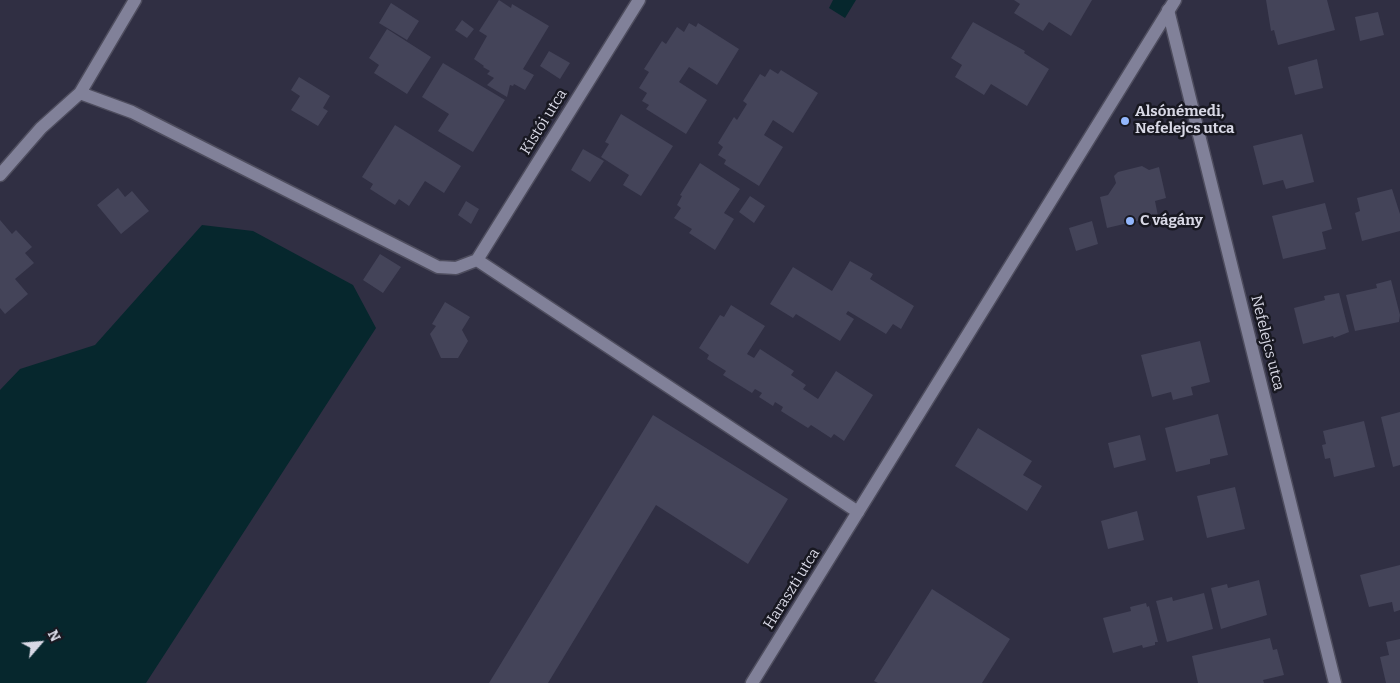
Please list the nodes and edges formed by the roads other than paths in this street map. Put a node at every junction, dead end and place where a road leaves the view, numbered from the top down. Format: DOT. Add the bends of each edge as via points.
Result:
graph roads {
  1 [pos="135,0"];
  2 [pos="639,0"];
  3 [pos="1171,5"];
  4 [pos="80,92"];
  5 [pos="0,175"];
  6 [pos="477,260"];
  7 [pos="858,512"];
  8 [pos="752,683"];
  9 [pos="1334,683"];
  1 -- 4 [label="street"];
  2 -- 6 [label="street, Kistói utca"];
  3 -- 7 [label="street, Haraszti utca"];
  3 -- 9 [label="street, Nefelejcs utca"];
  4 -- 5 [label="street" via="41,128"];
  4 -- 6 [label="street" via="132,112 438,267 456,268"];
  6 -- 7 [label="street"];
  7 -- 8 [label="street, Haraszti utca"];
}
